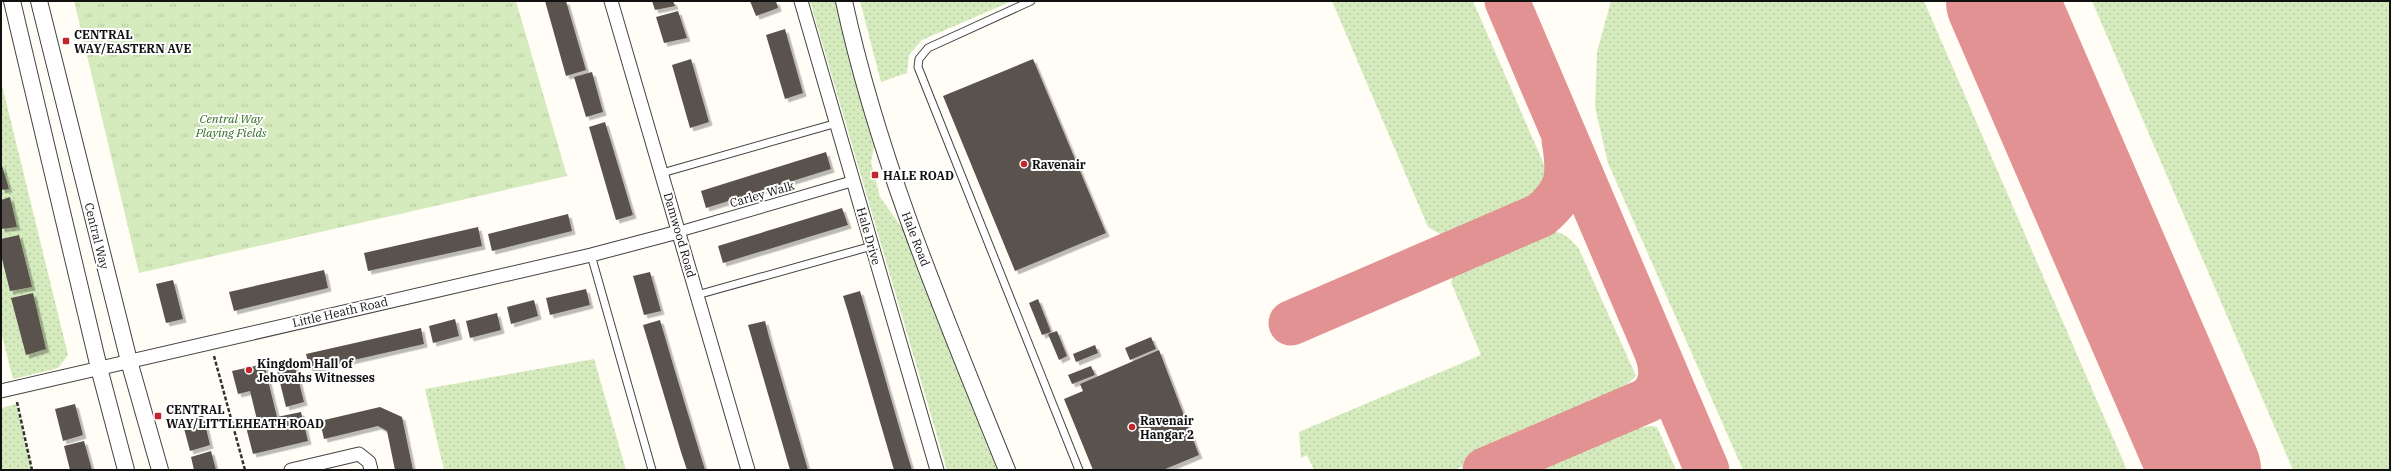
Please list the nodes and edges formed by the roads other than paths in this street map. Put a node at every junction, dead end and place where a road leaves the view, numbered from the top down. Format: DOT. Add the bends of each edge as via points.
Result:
graph roads {
  1 [pos="12,1"];
  2 [pos="39,1"];
  3 [pos="611,1"];
  4 [pos="802,1"];
  5 [pos="844,1"];
  6 [pos="1031,1"];
  7 [pos="837,123"];
  8 [pos="662,173"];
  9 [pos="853,181"];
  10 [pos="678,232"];
  11 [pos="872,246"];
  12 [pos="591,255"];
  13 [pos="697,295"];
  14 [pos="129,361"];
  15 [pos="99,368"];
  16 [pos="7,389"];
  17 [pos="126,470"];
  18 [pos="160,470"];
  19 [pos="291,470"];
  20 [pos="371,470"];
  21 [pos="652,470"];
  22 [pos="748,470"];
  23 [pos="937,470"];
  24 [pos="1007,470"];
  25 [pos="1079,470"];
  1 -- 15 [label="street"];
  2 -- 14 [label="street, Central Way"];
  3 -- 8 [label="street, Damwood Road"];
  4 -- 7 [label="street, Hale Drive"];
  5 -- 24 [label="street, Hale Road" via="896,185"];
  6 -- 25 [label="lane" via="928,48 919,59 918,67"];
  7 -- 8 [label="lane"];
  7 -- 9 [label="street, Hale Drive"];
  8 -- 10 [label="street, Damwood Road"];
  9 -- 10 [label="street, Carley Walk"];
  9 -- 11 [label="street, Hale Drive"];
  10 -- 12 [label="street, Little Heath Road"];
  10 -- 13 [label="street, Damwood Road"];
  11 -- 13 [label="lane"];
  11 -- 23 [label="street, Hale Drive"];
  12 -- 14 [label="street, Little Heath Road"];
  12 -- 21 [label="lane"];
  13 -- 22 [label="street, Damwood Road"];
  14 -- 15 [label="street, Little Heath Road"];
  14 -- 18 [label="street, Central Way"];
  15 -- 16 [label="street, Little Heath Road"];
  15 -- 17 [label="street"];
  19 -- 20 [label="street" via="358,454 368,462"];
}
